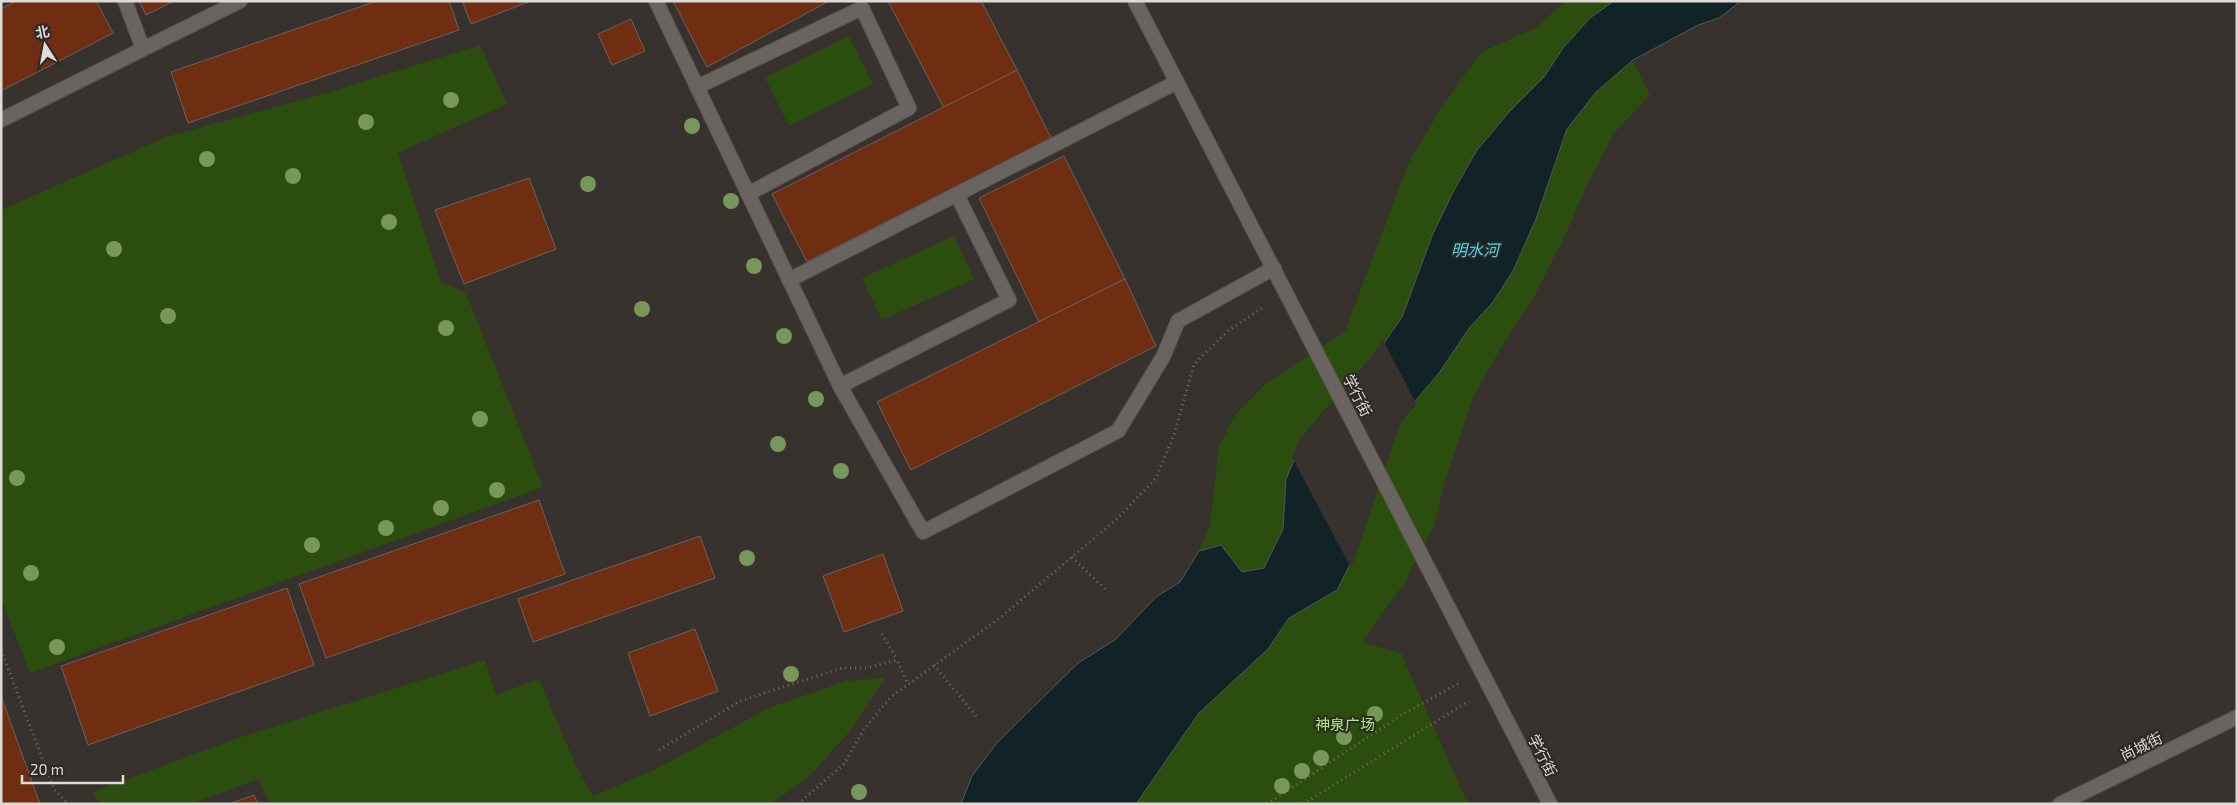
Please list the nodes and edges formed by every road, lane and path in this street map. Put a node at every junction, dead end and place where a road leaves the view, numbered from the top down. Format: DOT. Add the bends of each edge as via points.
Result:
graph roads {
  1 [pos="125,1"];
  2 [pos="240,1"];
  3 [pos="656,1"];
  4 [pos="1135,1"];
  5 [pos="144,49"];
  6 [pos="1177,82"];
  7 [pos="697,87"];
  8 [pos="1,120"];
  9 [pos="748,194"];
  10 [pos="956,195"];
  11 [pos="1274,268"];
  12 [pos="789,280"];
  13 [pos="1286,291"];
  14 [pos="840,386"];
  15 [pos="1072,557"];
  16 [pos="1105,589"];
  17 [pos="882,634"];
  18 [pos="1,650"];
  19 [pos="897,660"];
  20 [pos="934,665"];
  21 [pos="1482,671"];
  22 [pos="908,684"];
  23 [pos="1490,688"];
  24 [pos="976,716"];
  25 [pos="2237,717"];
  26 [pos="659,750"];
  27 [pos="68,804"];
  28 [pos="798,804"];
  29 [pos="1268,804"];
  30 [pos="1303,804"];
  31 [pos="1550,804"];
  32 [pos="2060,804"];
  1 -- 5 [label="street"];
  2 -- 5 [label="street"];
  3 -- 7 [label="street"];
  4 -- 6 [label="street, 学行街"];
  5 -- 8 [label="street"];
  6 -- 10 [label="street"];
  6 -- 11 [label="street, 学行街"];
  7 -- 9 [label="street"];
  7 -- 9 [label="street" via="862,8 909,108"];
  9 -- 12 [label="street"];
  10 -- 12 [label="street"];
  10 -- 14 [label="street" via="1009,300"];
  11 -- 13 [label="street, 学行街"];
  11 -- 14 [label="street" via="1178,321 1163,358 1118,431 923,532"];
  12 -- 14 [label="street"];
  13 -- 15 [label="path" via="1228,331 1194,364 1174,435 1156,478 1118,518"];
  13 -- 21 [label="street, 学行街"];
  15 -- 16 [label="path"];
  15 -- 20 [label="path" via="1001,617"];
  17 -- 19 [label="path"];
  18 -- 27 [label="path" via="54,789"];
  19 -- 22 [label="path"];
  19 -- 26 [label="path" via="866,668 842,668 740,701"];
  20 -- 22 [label="path"];
  20 -- 24 [label="path"];
  21 -- 23 [label="street, 学行街"];
  21 -- 29 [label="path" via="1400,716"];
  22 -- 28 [label="path" via="890,697 864,729 844,764"];
  23 -- 30 [label="path"];
  23 -- 31 [label="street, 学行街"];
  25 -- 32 [label="street, 尚城街"];
}
